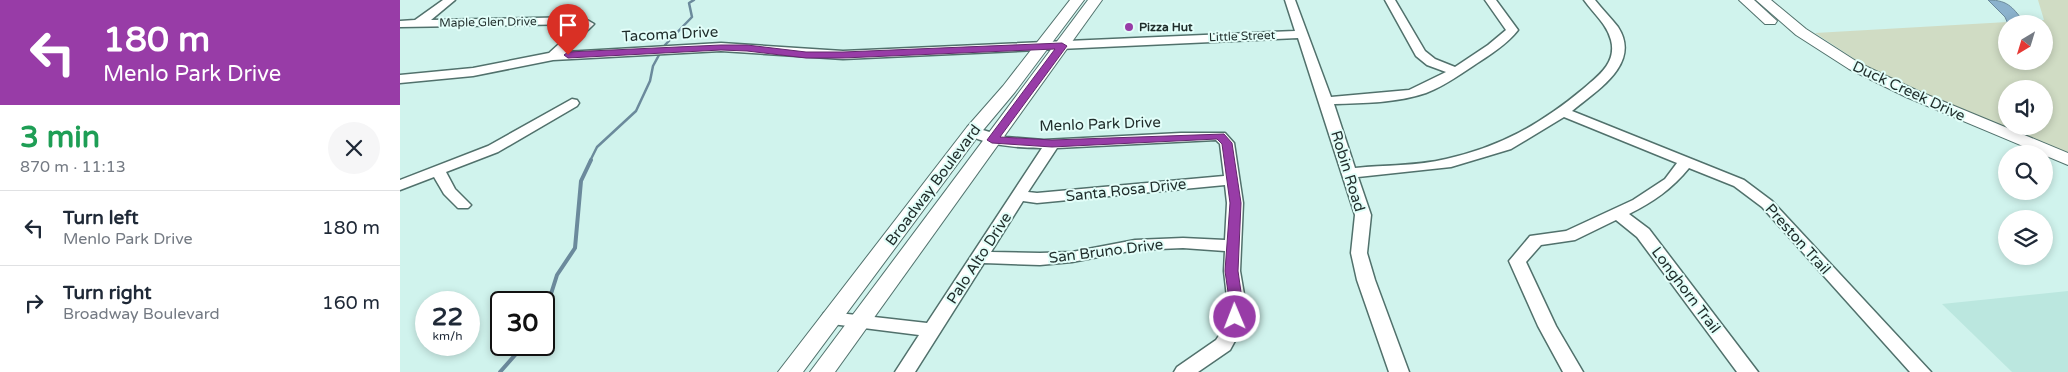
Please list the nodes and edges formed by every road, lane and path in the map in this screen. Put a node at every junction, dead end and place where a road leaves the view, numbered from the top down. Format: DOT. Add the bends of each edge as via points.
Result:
graph roads {
  1 [pos="450,0"];
  2 [pos="1077,0"];
  3 [pos="1095,0"];
  4 [pos="1290,0"];
  5 [pos="1390,0"];
  6 [pos="1490,0"];
  7 [pos="1589,0"];
  8 [pos="1746,0"];
  9 [pos="1763,0"];
  10 [pos="1778,20"];
  11 [pos="419,23"];
  12 [pos="400,24"];
  13 [pos="1301,34"];
  14 [pos="1062,46"];
  15 [pos="1041,47"];
  16 [pos="553,56"];
  17 [pos="1454,71"];
  18 [pos="400,79"];
  19 [pos="1905,97"];
  20 [pos="1326,101"];
  21 [pos="572,103"];
  22 [pos="1564,112"];
  23 [pos="983,135"];
  24 [pos="1052,144"];
  25 [pos="2004,145"];
  26 [pos="2068,160"];
  27 [pos="1686,162"];
  28 [pos="2053,167"];
  29 [pos="438,170"];
  30 [pos="1350,173"];
  31 [pos="2068,173"];
  32 [pos="1232,180"];
  33 [pos="400,185"];
  34 [pos="1020,196"];
  35 [pos="463,205"];
  36 [pos="1618,213"];
  37 [pos="1232,246"];
  38 [pos="980,257"];
  39 [pos="830,318"];
  40 [pos="858,322"];
  41 [pos="931,330"];
  42 [pos="790,372"];
  43 [pos="822,372"];
  44 [pos="905,372"];
  45 [pos="1184,372"];
  46 [pos="1399,372"];
  47 [pos="1573,372"];
  48 [pos="1748,372"];
  49 [pos="1921,372"];
  1 -- 11 [label="street"];
  2 -- 15 [label="main road, Broadway Boulevard"];
  3 -- 14 [label="main road, Broadway Boulevard"];
  4 -- 13 [label="street, Robin Road"];
  5 -- 17 [label="street" via="1420,53 1431,62"];
  6 -- 17 [label="street" via="1512,30 1486,52"];
  7 -- 22 [label="street" via="1613,29 1618,42 1616,64"];
  8 -- 10 [label="main road, Duck Creek Drive"];
  9 -- 10 [label="main road, Duck Creek Drive"];
  10 -- 19 [label="main road, Duck Creek Drive" via="1794,41 1840,71"];
  11 -- 12 [label="street, Maple Glen Drive"];
  11 -- 16 [label="street, Maple Glen Drive" via="582,20 588,24"];
  13 -- 14 [label="street, Little Street"];
  13 -- 20 [label="street, Robin Road"];
  14 -- 15 [label="street, Tacoma Drive"];
  14 -- 23 [label="main road, Broadway Boulevard"];
  15 -- 16 [label="street, Tacoma Drive" via="843,55 721,47"];
  15 -- 23 [label="main road, Broadway Boulevard" via="1009,89"];
  16 -- 18 [label="street, Tacoma Drive" via="473,72"];
  17 -- 20 [label="street" via="1411,93"];
  19 -- 25 [label="main road, Duck Creek Drive"];
  19 -- 26 [label="main road, Duck Creek Drive"];
  20 -- 30 [label="street, Robin Road"];
  21 -- 29 [label="street" via="493,148"];
  22 -- 27 [label="street, Preston Trail"];
  22 -- 30 [label="street" via="1506,146 1446,164"];
  23 -- 24 [label="street, Menlo Park Drive"];
  23 -- 39 [label="main road, Broadway Boulevard"];
  23 -- 40 [label="main road, Broadway Boulevard"];
  24 -- 32 [label="street, Menlo Park Drive" via="1220,136 1227,143"];
  24 -- 34 [label="street, Palo Alto Drive"];
  27 -- 36 [label="street" via="1670,182 1638,204"];
  27 -- 49 [label="street, Preston Trail" via="1739,183 1767,204"];
  28 -- 31 [label="main road"];
  29 -- 33 [label="street"];
  29 -- 35 [label="street" via="449,192"];
  30 -- 46 [label="street, Robin Road" via="1363,215 1361,262"];
  32 -- 34 [label="street, Santa Rosa Drive" via="1037,198"];
  32 -- 37 [label="street" via="1236,203"];
  34 -- 38 [label="street, Palo Alto Drive"];
  36 -- 47 [label="street" via="1570,236 1536,240 1517,261"];
  36 -- 48 [label="street, Longhorn Trail" via="1643,233"];
  37 -- 38 [label="street, San Bruno Drive" via="1135,245 1072,257"];
  37 -- 45 [label="street" via="1237,306 1233,328 1223,345"];
  38 -- 41 [label="street, Palo Alto Drive"];
  39 -- 40 [label="street"];
  39 -- 42 [label="main road, Broadway Boulevard"];
  40 -- 41 [label="street"];
  40 -- 43 [label="main road, Broadway Boulevard"];
  41 -- 44 [label="street, Palo Alto Drive"];
}
